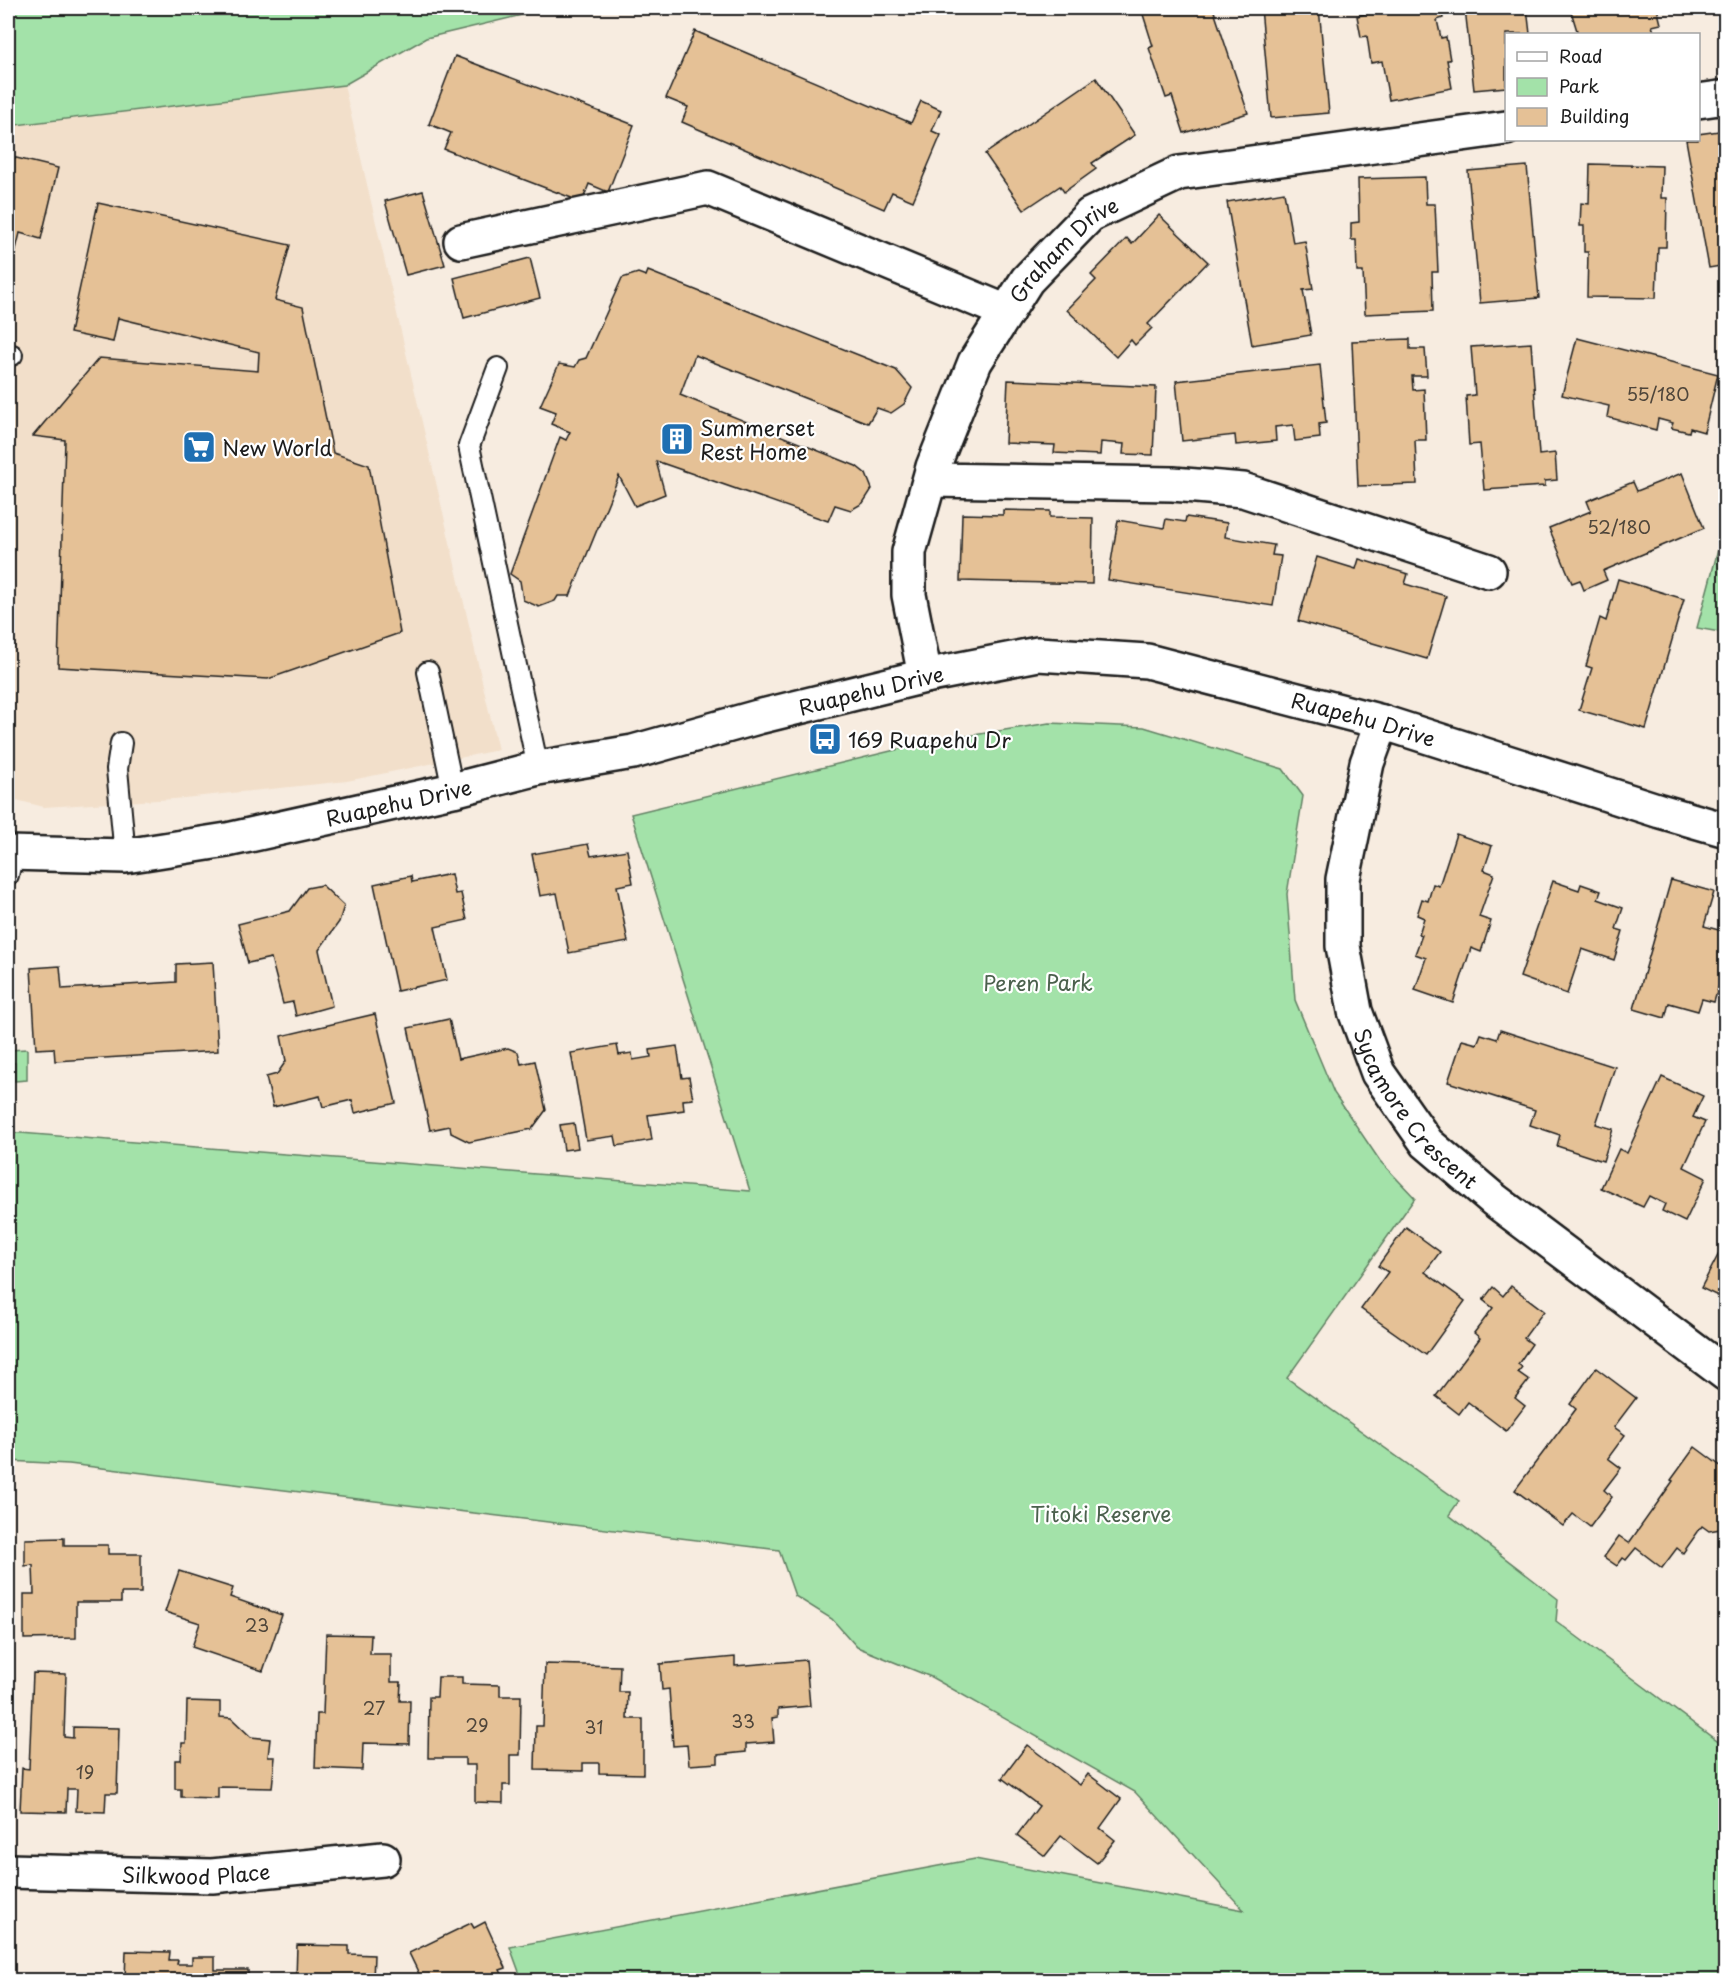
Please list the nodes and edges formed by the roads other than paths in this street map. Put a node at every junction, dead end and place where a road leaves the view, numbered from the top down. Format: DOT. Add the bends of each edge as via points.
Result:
graph roads {
  1 [pos="1725,97"];
  2 [pos="1700,101"];
  3 [pos="1505,128"];
  4 [pos="461,240"];
  5 [pos="1008,312"];
  6 [pos="498,368"];
  7 [pos="930,480"];
  8 [pos="1489,571"];
  9 [pos="428,672"];
  10 [pos="925,676"];
  11 [pos="1382,722"];
  12 [pos="121,743"];
  13 [pos="538,768"];
  14 [pos="453,790"];
  15 [pos="1725,830"];
  16 [pos="124,856"];
  17 [pos="9,860"];
  18 [pos="1725,1374"];
  19 [pos="383,1859"];
  20 [pos="8,1870"];
  1 -- 2 [label="street"];
  3 -- 5 [label="street, Graham Drive" via="1179,173 1090,215 1027,280"];
  4 -- 5 [label="street" via="708,188"];
  5 -- 7 [label="street, Graham Drive" via="975,363"];
  6 -- 13 [label="lane" via="468,446"];
  7 -- 8 [label="street" via="1173,484 1243,490"];
  7 -- 10 [label="street, Graham Drive" via="909,552 909,595"];
  9 -- 14 [label="lane"];
  10 -- 11 [label="street, Ruapehu Drive" via="1038,654 1147,660"];
  10 -- 13 [label="street, Ruapehu Drive" via="633,752"];
  11 -- 15 [label="street, Ruapehu Drive"];
  11 -- 18 [label="street, Sycamore Crescent" via="1367,763 1343,879 1343,946 1355,1011 1378,1073 1427,1143 1493,1199"];
  12 -- 16 [label="lane" via="117,769"];
  13 -- 14 [label="street, Ruapehu Drive"];
  14 -- 16 [label="street, Ruapehu Drive" via="227,840"];
  16 -- 17 [label="street, Ruapehu Drive"];
  19 -- 20 [label="street, Silkwood Place" via="212,1876"];
}
